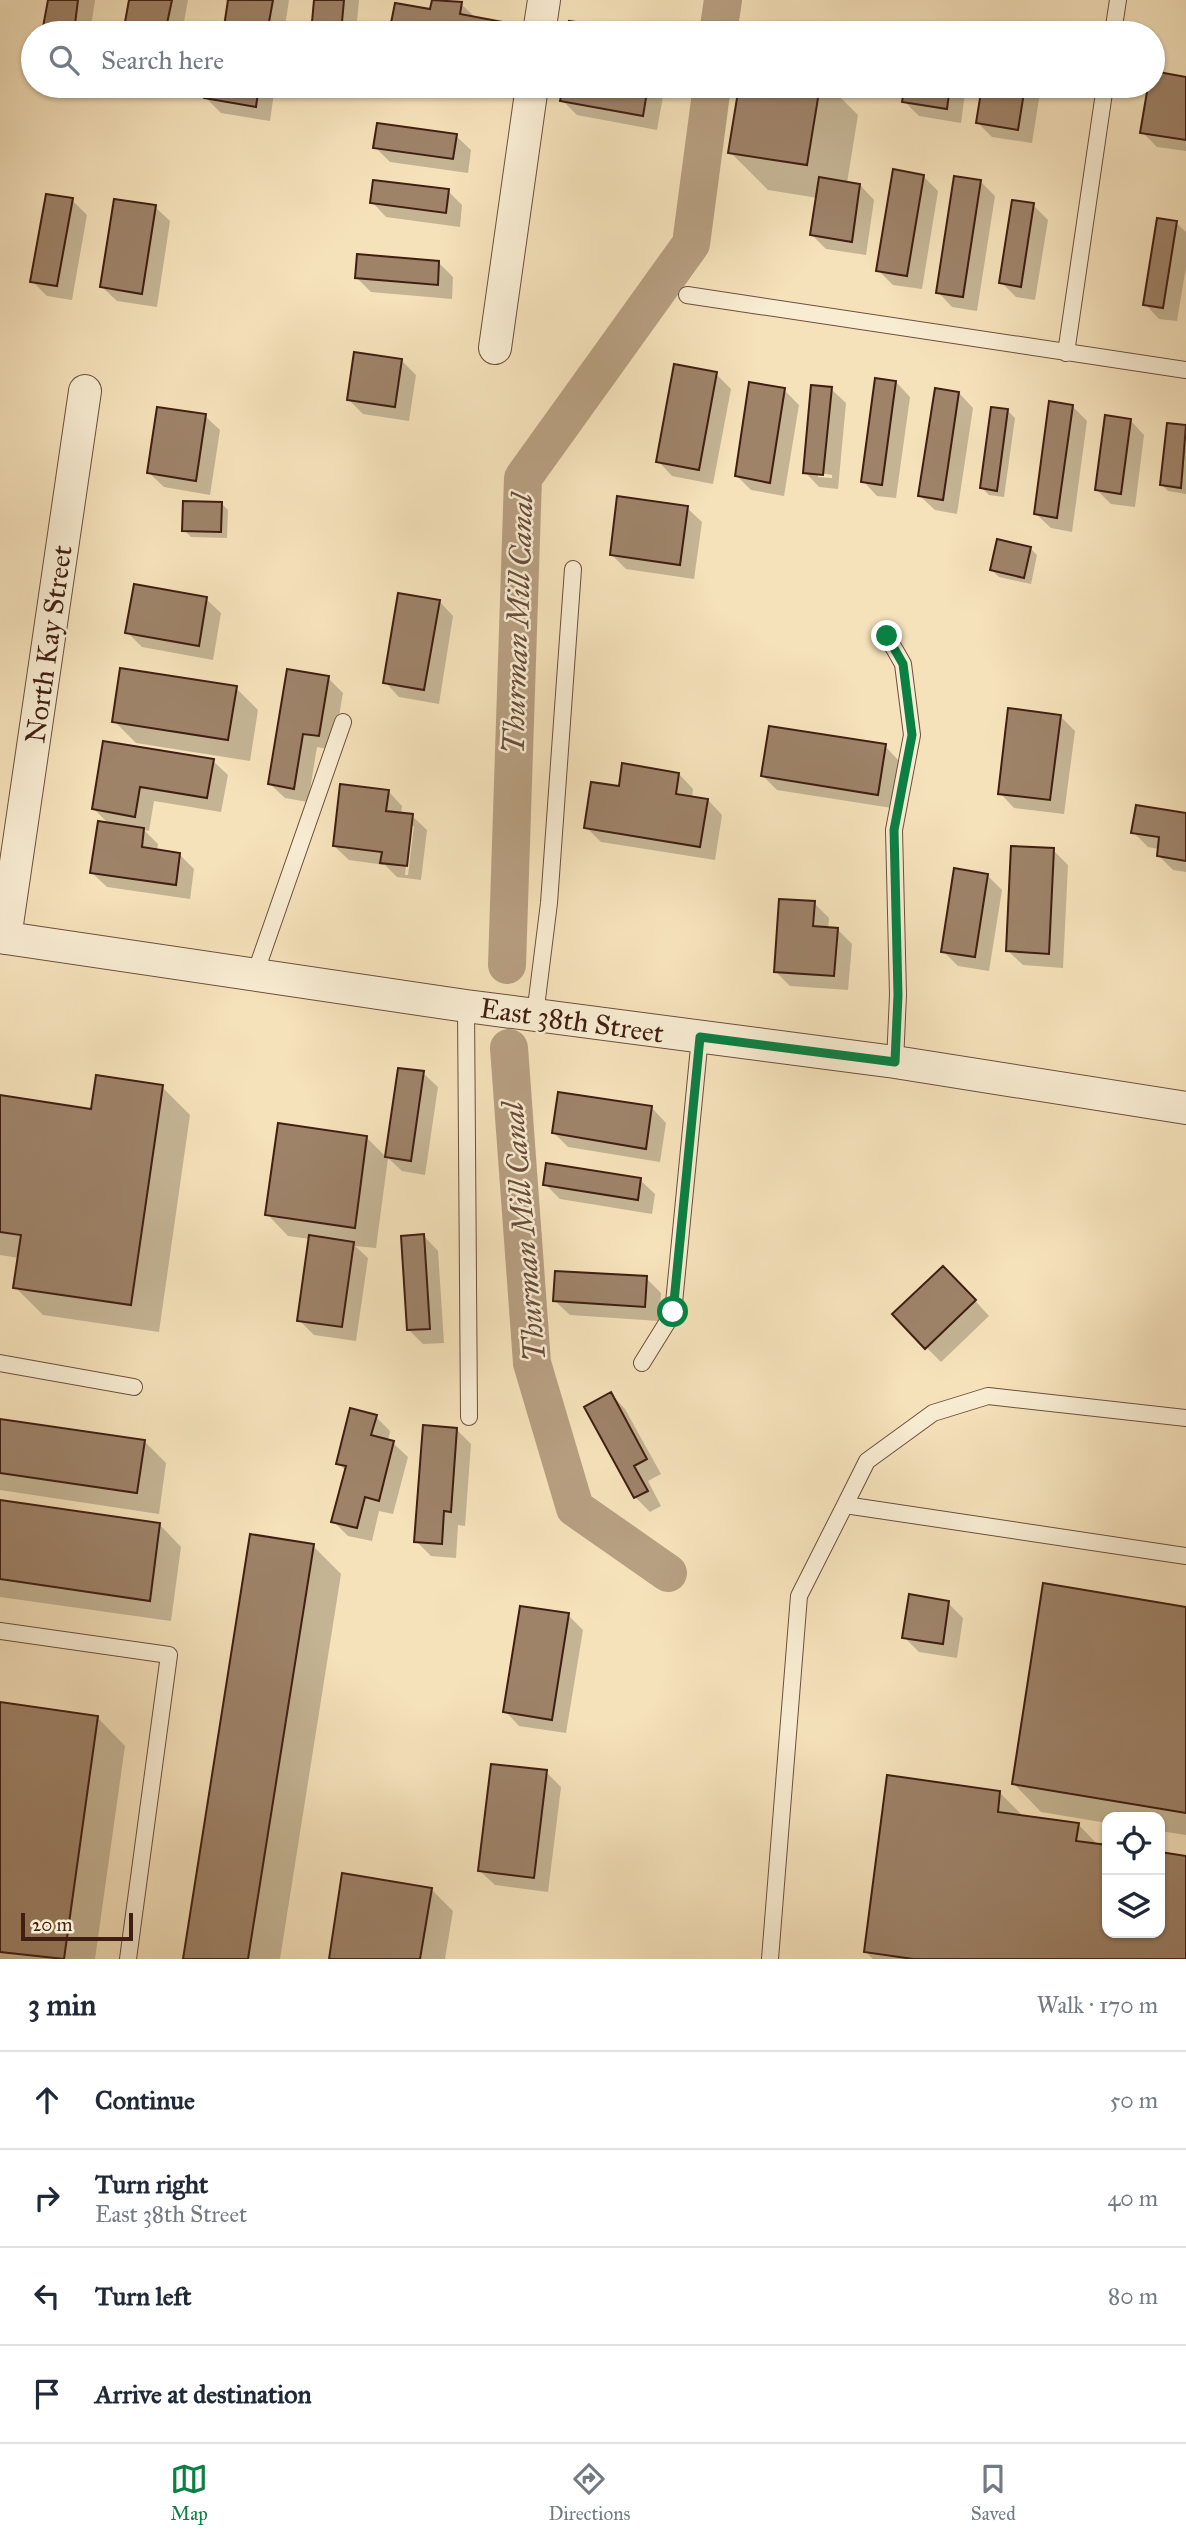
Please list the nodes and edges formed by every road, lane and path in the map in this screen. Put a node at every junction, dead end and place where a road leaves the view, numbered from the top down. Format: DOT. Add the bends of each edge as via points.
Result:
graph roads {
  1 [pos="544,0"];
  2 [pos="1118,0"];
  3 [pos="541,21"];
  4 [pos="1115,21"];
  5 [pos="530,98"];
  6 [pos="1103,98"];
  7 [pos="687,295"];
  8 [pos="495,348"];
  9 [pos="1066,353"];
  10 [pos="1186,370"];
  11 [pos="85,391"];
  12 [pos="573,569"];
  13 [pos="887,636"];
  14 [pos="343,722"];
  15 [pos="3,937"];
  16 [pos="255,974"];
  17 [pos="466,1006"];
  18 [pos="536,1015"];
  19 [pos="700,1037"];
  20 [pos="895,1062"];
  21 [pos="1186,1108"];
  22 [pos="0,1363"];
  23 [pos="642,1363"];
  24 [pos="134,1387"];
  25 [pos="469,1418"];
  26 [pos="1186,1418"];
  27 [pos="845,1505"];
  28 [pos="1186,1556"];
  29 [pos="0,1631"];
  30 [pos="128,1959"];
  31 [pos="770,1959"];
  1 -- 3 [label="street"];
  2 -- 4 [label="lane"];
  5 -- 8 [label="street"];
  6 -- 9 [label="lane"];
  7 -- 9 [label="lane"];
  9 -- 10 [label="lane"];
  11 -- 15 [label="street, North Kay Street"];
  12 -- 18 [label="lane" via="550,902"];
  13 -- 20 [label="lane" via="903,664 912,735 894,830"];
  14 -- 16 [label="lane"];
  15 -- 16 [label="street, East 38th Street"];
  16 -- 17 [label="street, East 38th Street"];
  17 -- 18 [label="street, East 38th Street"];
  17 -- 25 [label="lane"];
  18 -- 19 [label="street, East 38th Street"];
  19 -- 20 [label="street, East 38th Street"];
  19 -- 23 [label="lane" via="673,1312"];
  20 -- 21 [label="street, East 38th Street"];
  22 -- 24 [label="lane"];
  26 -- 27 [label="lane" via="988,1396 933,1413 867,1461"];
  27 -- 28 [label="lane"];
  27 -- 31 [label="lane" via="799,1596"];
  29 -- 30 [label="lane" via="169,1655"];
}
